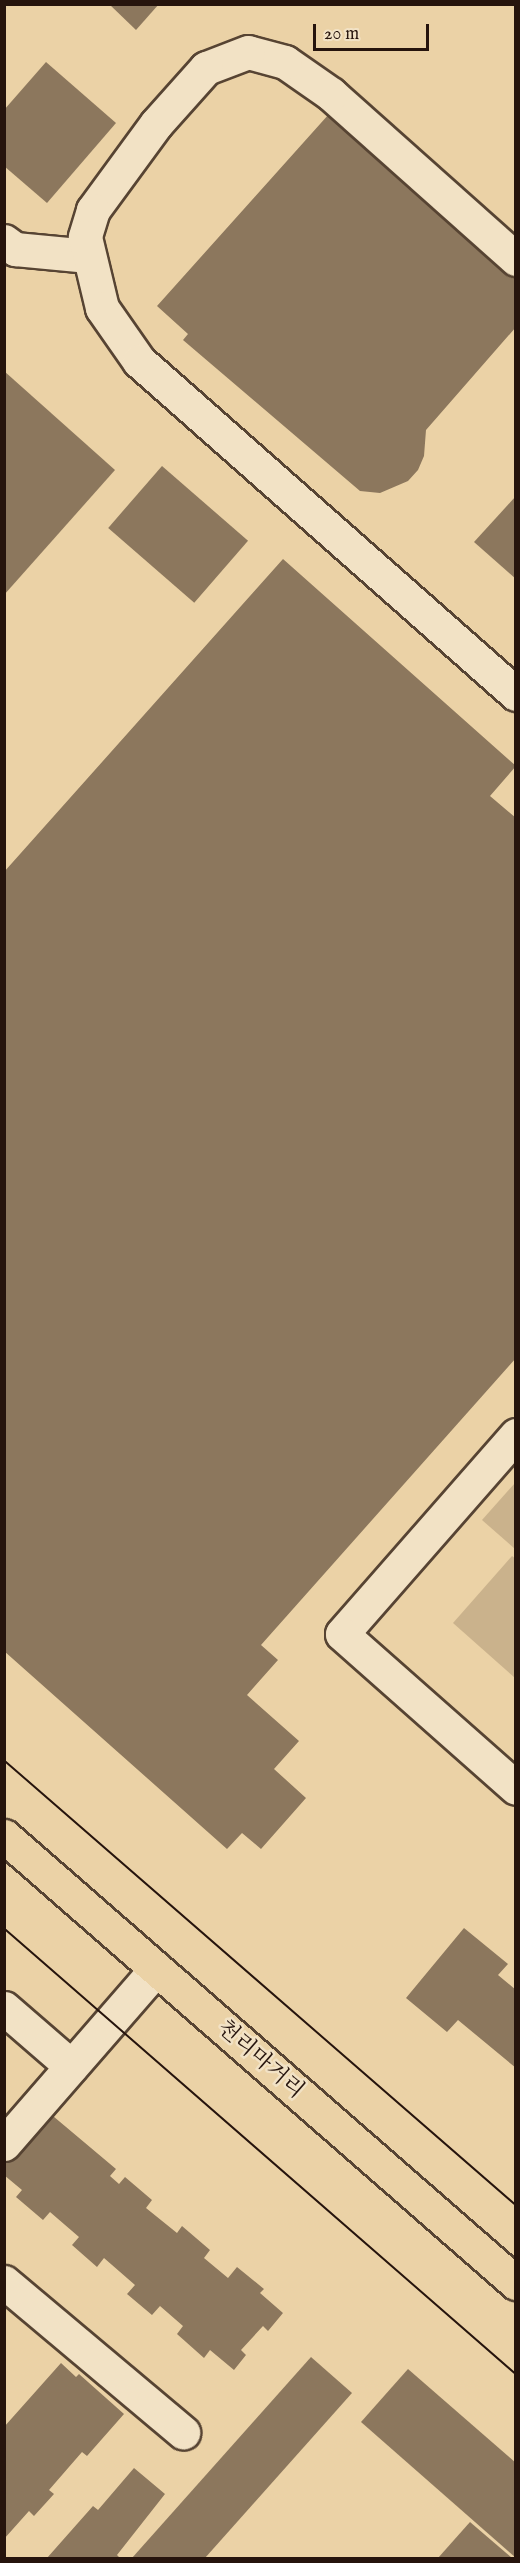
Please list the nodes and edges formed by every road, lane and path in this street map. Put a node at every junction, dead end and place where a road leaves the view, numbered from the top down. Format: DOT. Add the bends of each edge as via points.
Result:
graph roads {
  1 [pos="4,241"];
  2 [pos="89,256"];
  3 [pos="516,259"];
  4 [pos="516,694"];
  5 [pos="516,1435"];
  6 [pos="516,1788"];
  7 [pos="4,1836"];
  8 [pos="156,1969"];
  9 [pos="4,2008"];
  10 [pos="71,2066"];
  11 [pos="4,2145"];
  12 [pos="4,2282"];
  13 [pos="516,2283"];
  14 [pos="183,2432"];
  1 -- 2 [label="street" via="15,249"];
  2 -- 3 [label="street" via="85,237 93,210 156,124 206,68 248,52 285,62 331,94"];
  2 -- 4 [label="street" via="102,308 139,361"];
  5 -- 6 [label="street" via="342,1634"];
  7 -- 8 [label="highway, 천리마거리"];
  8 -- 10 [label="street"];
  8 -- 13 [label="highway, 천리마거리"];
  9 -- 10 [label="street"];
  10 -- 11 [label="street"];
  12 -- 14 [label="street"];
}
